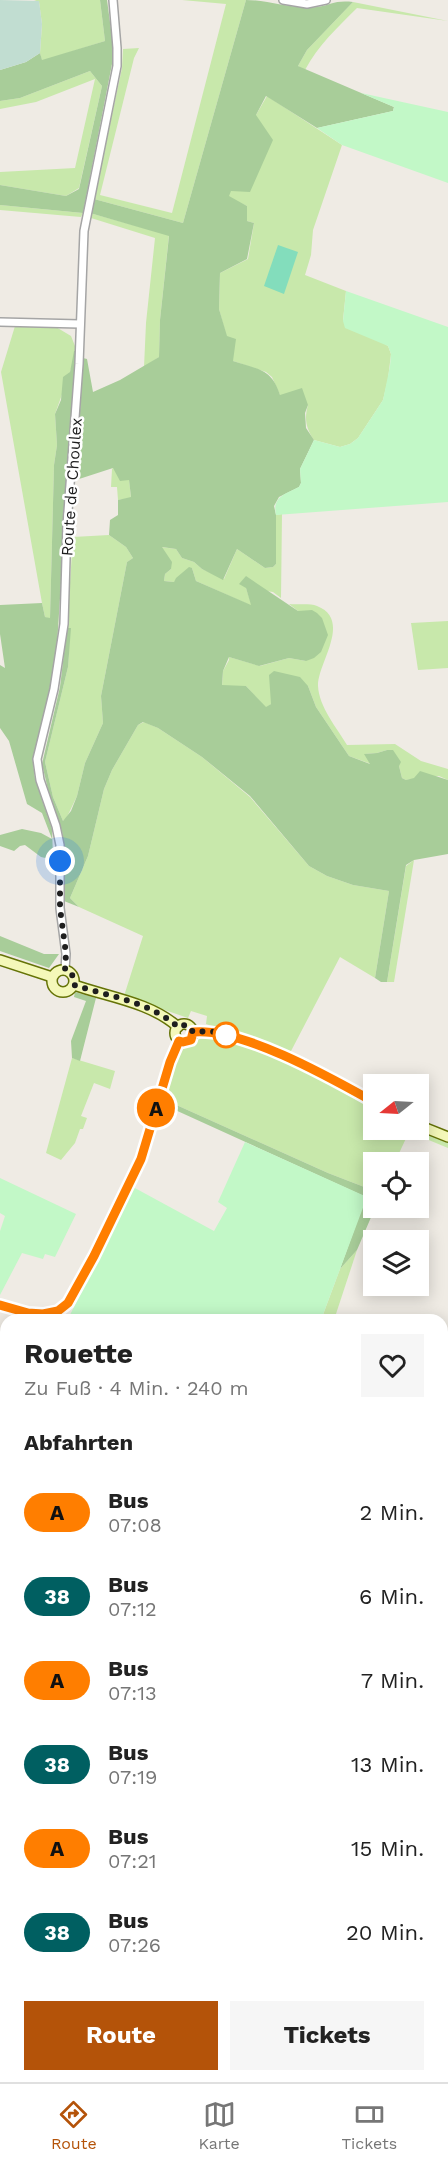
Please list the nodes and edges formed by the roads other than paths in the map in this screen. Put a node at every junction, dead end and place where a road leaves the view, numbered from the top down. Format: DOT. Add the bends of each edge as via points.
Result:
graph roads {
  1 [pos="113,0"];
  2 [pos="283,0"];
  3 [pos="326,0"];
  4 [pos="0,322"];
  5 [pos="80,324"];
  6 [pos="0,960"];
  7 [pos="65,970"];
  8 [pos="52,977"];
  9 [pos="74,985"];
  10 [pos="178,1027"];
  11 [pos="193,1032"];
  12 [pos="179,1041"];
  13 [pos="363,1096"];
  14 [pos="429,1129"];
  15 [pos="448,1137"];
  16 [pos="0,1305"];
  17 [pos="58,1311"];
  18 [pos="59,1314"];
  1 -- 5 [label="street, Route de Choulex" via="117,66 84,231"];
  2 -- 3 [label="street" via="307,4"];
  4 -- 5 [label="street"];
  5 -- 7 [label="street, Route de Choulex" via="63,636 37,759 60,845"];
  6 -- 8 [label="street"];
  7 -- 8 [label="street"];
  7 -- 9 [label="street" via="72,974"];
  8 -- 9 [label="street" via="52,985 61,993"];
  9 -- 10 [label="street" via="153,1011"];
  10 -- 11 [label="street" via="189,1026"];
  10 -- 12 [label="street"];
  11 -- 12 [label="street" via="191,1040"];
  11 -- 13 [label="street" via="218,1033 269,1050"];
  12 -- 17 [label="street" via="141,1159 73,1296"];
  14 -- 15 [label="street"];
  16 -- 17 [label="street" via="35,1314"];
  17 -- 18 [label="street"];
}
